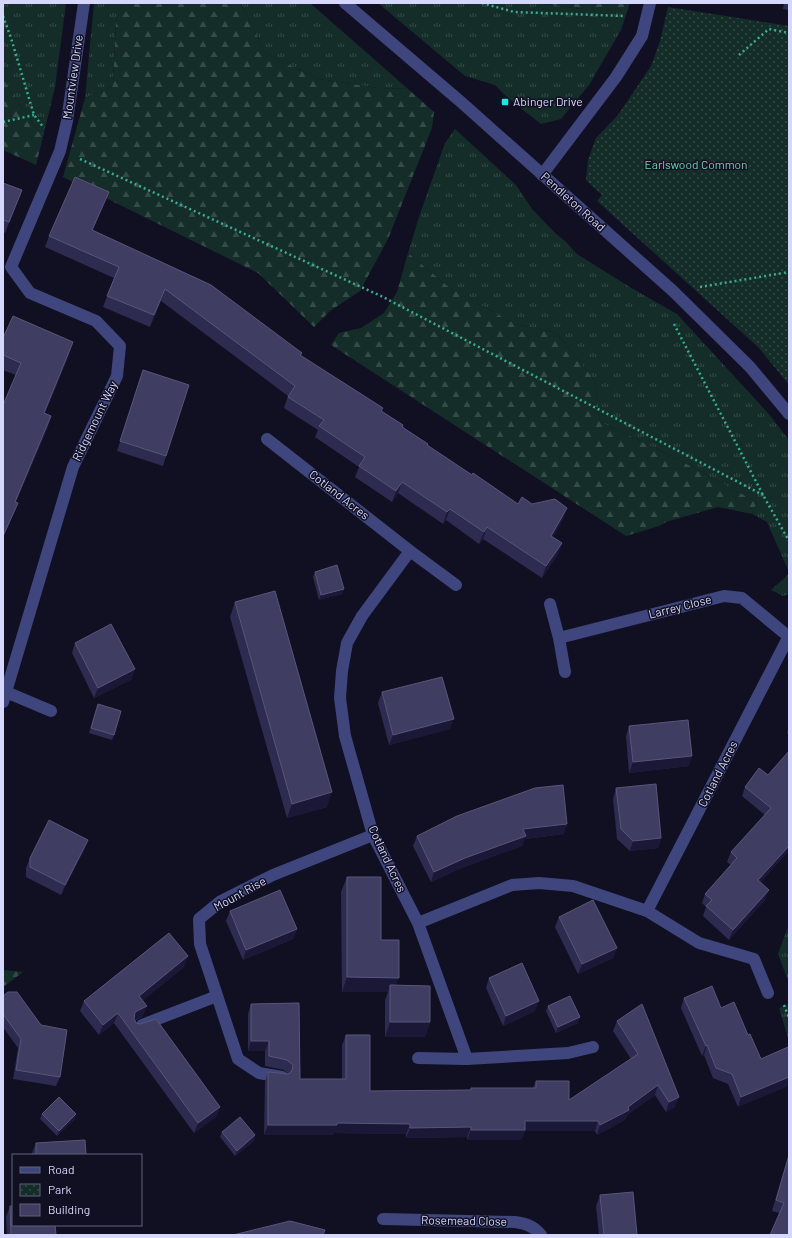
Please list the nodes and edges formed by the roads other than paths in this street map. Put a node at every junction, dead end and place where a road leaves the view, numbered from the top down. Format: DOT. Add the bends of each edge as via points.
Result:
graph roads {
  1 [pos="84,3"];
  2 [pos="345,3"];
  3 [pos="650,3"];
  4 [pos="60,150"];
  5 [pos="542,174"];
  6 [pos="789,414"];
  7 [pos="267,439"];
  8 [pos="410,551"];
  9 [pos="456,585"];
  10 [pos="550,604"];
  11 [pos="789,637"];
  12 [pos="559,638"];
  13 [pos="565,672"];
  14 [pos="4,697"];
  15 [pos="51,711"];
  16 [pos="373,835"];
  17 [pos="647,911"];
  18 [pos="418,922"];
  19 [pos="768,993"];
  20 [pos="217,996"];
  21 [pos="137,1027"];
  22 [pos="593,1047"];
  23 [pos="418,1058"];
  24 [pos="467,1059"];
  25 [pos="282,1077"];
  26 [pos="383,1219"];
  27 [pos="541,1235"];
  1 -- 4 [label="street, Mountview Drive" via="67,121"];
  2 -- 5 [label="street, Pendleton Road"];
  3 -- 5 [label="street" via="642,36 616,77"];
  4 -- 14 [label="street, Ridgemount Way" via="11,267 30,292 96,321 120,346 117,376 73,467"];
  5 -- 6 [label="street, Pendleton Road" via="678,297 750,367"];
  7 -- 8 [label="street, Cotland Acres"];
  8 -- 9 [label="street, Cotland Acres"];
  8 -- 16 [label="street, Cotland Acres" via="362,616 347,643 342,671 340,698 344,736"];
  10 -- 12 [label="street"];
  11 -- 12 [label="street, Larrey Close" via="742,598 724,596"];
  11 -- 17 [label="street, Cotland Acres"];
  12 -- 13 [label="street"];
  14 -- 15 [label="street"];
  16 -- 18 [label="street, Cotland Acres"];
  16 -- 20 [label="street, Mount Rise" via="273,875 221,901 199,919 200,944"];
  17 -- 18 [label="street" via="572,886 540,883 512,885"];
  17 -- 19 [label="street" via="699,943 754,958"];
  18 -- 24 [label="street, Cotland Acres"];
  20 -- 21 [label="street"];
  20 -- 25 [label="street, Mount Rise" via="238,1059 259,1073"];
  22 -- 24 [label="street" via="568,1053"];
  23 -- 24 [label="street"];
  26 -- 27 [label="street, Rosemead Close" via="515,1222 532,1227"];
}
